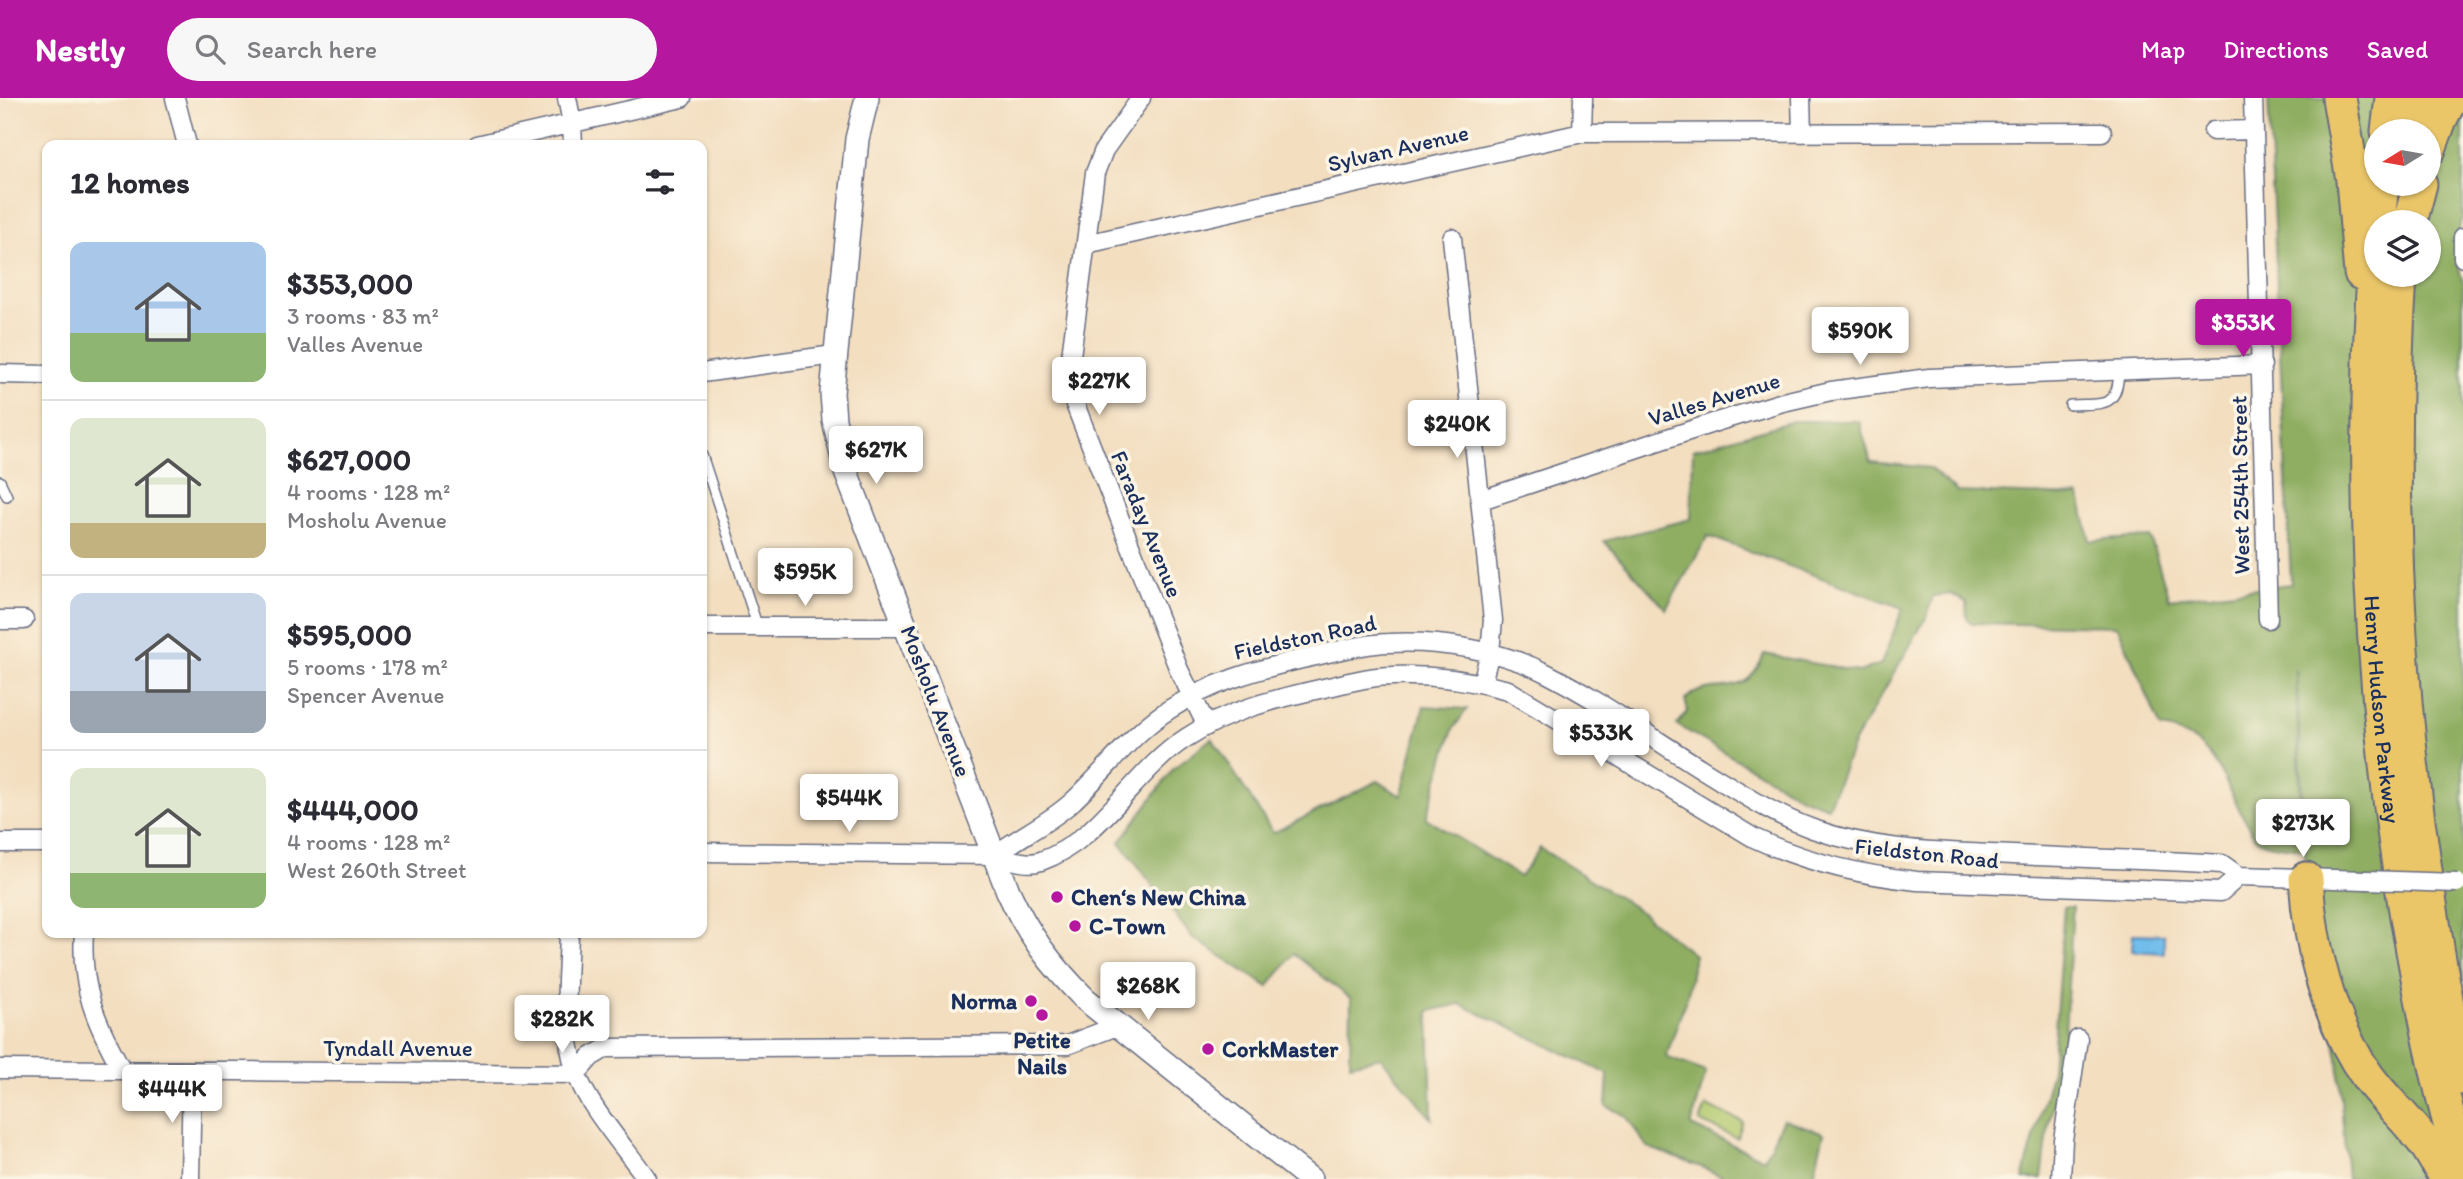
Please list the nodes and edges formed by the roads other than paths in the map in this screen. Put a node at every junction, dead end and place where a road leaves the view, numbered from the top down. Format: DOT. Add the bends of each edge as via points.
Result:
graph roads {
  1 [pos="175,98"];
  2 [pos="566,98"];
  3 [pos="682,98"];
  4 [pos="867,98"];
  5 [pos="1141,98"];
  6 [pos="1583,98"];
  7 [pos="1801,98"];
  8 [pos="2253,98"];
  9 [pos="2339,98"];
  10 [pos="2392,98"];
  11 [pos="2418,98"];
  12 [pos="2451,98"];
  13 [pos="2389,119"];
  14 [pos="2415,119"];
  15 [pos="2440,119"];
  16 [pos="572,123"];
  17 [pos="2254,130"];
  18 [pos="2213,131"];
  19 [pos="2102,132"];
  20 [pos="1582,133"];
  21 [pos="1802,133"];
  22 [pos="186,140"];
  23 [pos="499,140"];
  24 [pos="573,140"];
  25 [pos="2463,237"];
  26 [pos="1452,238"];
  27 [pos="1086,244"];
  28 [pos="2463,258"];
  29 [pos="2374,287"];
  30 [pos="2399,287"];
  31 [pos="834,355"];
  32 [pos="2262,365"];
  33 [pos="2119,370"];
  34 [pos="707,372"];
  35 [pos="2369,372"];
  36 [pos="0,374"];
  37 [pos="42,375"];
  38 [pos="2070,405"];
  39 [pos="707,470"];
  40 [pos="0,481"];
  41 [pos="8,496"];
  42 [pos="1480,500"];
  43 [pos="2268,619"];
  44 [pos="0,620"];
  45 [pos="23,620"];
  46 [pos="707,627"];
  47 [pos="908,627"];
  48 [pos="758,628"];
  49 [pos="1490,652"];
  50 [pos="1482,683"];
  51 [pos="1191,696"];
  52 [pos="1207,726"];
  53 [pos="1771,810"];
  54 [pos="1754,838"];
  55 [pos="0,843"];
  56 [pos="42,844"];
  57 [pos="707,852"];
  58 [pos="995,855"];
  59 [pos="2102,859"];
  60 [pos="2239,876"];
  61 [pos="2306,879"];
  62 [pos="2460,883"];
  63 [pos="2101,889"];
  64 [pos="84,938"];
  65 [pos="569,938"];
  66 [pos="1117,1026"];
  67 [pos="2078,1039"];
  68 [pos="0,1069"];
  69 [pos="122,1070"];
  70 [pos="191,1071"];
  71 [pos="576,1074"];
  72 [pos="2463,1078"];
  73 [pos="2463,1170"];
  74 [pos="190,1179"];
  75 [pos="647,1179"];
  76 [pos="1310,1179"];
  77 [pos="2061,1179"];
  78 [pos="2446,1179"];
  1 -- 22 [label="street"];
  2 -- 16 [label="street"];
  3 -- 16 [label="street"];
  4 -- 31 [label="street, Mosholu Avenue" via="857,139"];
  5 -- 27 [label="street, Faraday Avenue" via="1098,162"];
  6 -- 20 [label="street"];
  7 -- 21 [label="street"];
  8 -- 17 [label="street, West 254th Street"];
  9 -- 35 [label="highway" via="2356,198"];
  10 -- 13 [label="highway"];
  11 -- 14 [label="highway"];
  12 -- 15 [label="highway"];
  16 -- 23 [label="street"];
  16 -- 24 [label="street"];
  17 -- 18 [label="street"];
  17 -- 32 [label="street, West 254th Street"];
  19 -- 21 [label="street, Sylvan Avenue"];
  20 -- 21 [label="street, Sylvan Avenue"];
  20 -- 27 [label="street, Sylvan Avenue"];
  25 -- 28 [label="street"];
  26 -- 42 [label="street"];
  27 -- 51 [label="street, Faraday Avenue" via="1069,390"];
  29 -- 35 [label="highway, Henry Hudson Parkway"];
  30 -- 72 [label="highway, Henry Hudson Parkway" via="2393,486 2402,666 2421,844"];
  31 -- 34 [label="street"];
  31 -- 47 [label="street, Mosholu Avenue" via="834,420 846,472"];
  32 -- 33 [label="street, Valles Avenue"];
  32 -- 43 [label="street, West 254th Street"];
  33 -- 38 [label="lane" via="2119,387 2107,403"];
  33 -- 42 [label="street, Valles Avenue" via="1929,378 1831,391 1730,418"];
  35 -- 73 [label="highway, Henry Hudson Parkway" via="2369,551 2387,780 2420,995"];
  36 -- 37 [label="street"];
  39 -- 48 [label="lane"];
  40 -- 41 [label="lane"];
  42 -- 49 [label="street" via="1493,620"];
  44 -- 45 [label="street"];
  46 -- 48 [label="street"];
  47 -- 48 [label="street"];
  47 -- 58 [label="street, Mosholu Avenue"];
  49 -- 50 [label="street"];
  49 -- 51 [label="street, Fieldston Road" via="1420,643 1356,647 1250,672"];
  49 -- 53 [label="street, Fieldston Road" via="1547,673"];
  50 -- 52 [label="street, Fieldston Road" via="1418,676 1361,679 1259,704"];
  50 -- 54 [label="street, Fieldston Road" via="1530,702"];
  51 -- 52 [label="street, Faraday Avenue"];
  51 -- 58 [label="street, Fieldston Road" via="1144,728 1054,818"];
  52 -- 58 [label="street, Fieldston Road" via="1166,753 1069,846 1040,862 1017,862"];
  53 -- 54 [label="street"];
  53 -- 59 [label="street, Fieldston Road" via="1813,829 1886,847"];
  54 -- 63 [label="street, Fieldston Road" via="1809,860 1882,878"];
  55 -- 56 [label="street"];
  57 -- 58 [label="street, Fieldston Road"];
  58 -- 66 [label="street, Mosholu Avenue" via="1017,910 1040,950"];
  59 -- 60 [label="street, Fieldston Road" via="2222,864"];
  59 -- 63 [label="street"];
  60 -- 61 [label="street, Fieldston Road"];
  60 -- 63 [label="street, Fieldston Road" via="2221,892"];
  61 -- 62 [label="street, Fieldston Road, bridge"];
  61 -- 78 [label="highway" via="2315,944 2339,1022 2369,1077 2425,1143"];
  64 -- 69 [label="street" via="87,993"];
  65 -- 71 [label="street" via="567,1032"];
  66 -- 71 [label="street" via="1068,1045 606,1048"];
  66 -- 76 [label="street, Mosholu Avenue"];
  67 -- 77 [label="street"];
  68 -- 69 [label="street, Tyndall Avenue"];
  69 -- 70 [label="street, Tyndall Avenue"];
  70 -- 71 [label="street, Tyndall Avenue"];
  70 -- 74 [label="street"];
  71 -- 75 [label="street"];
}
